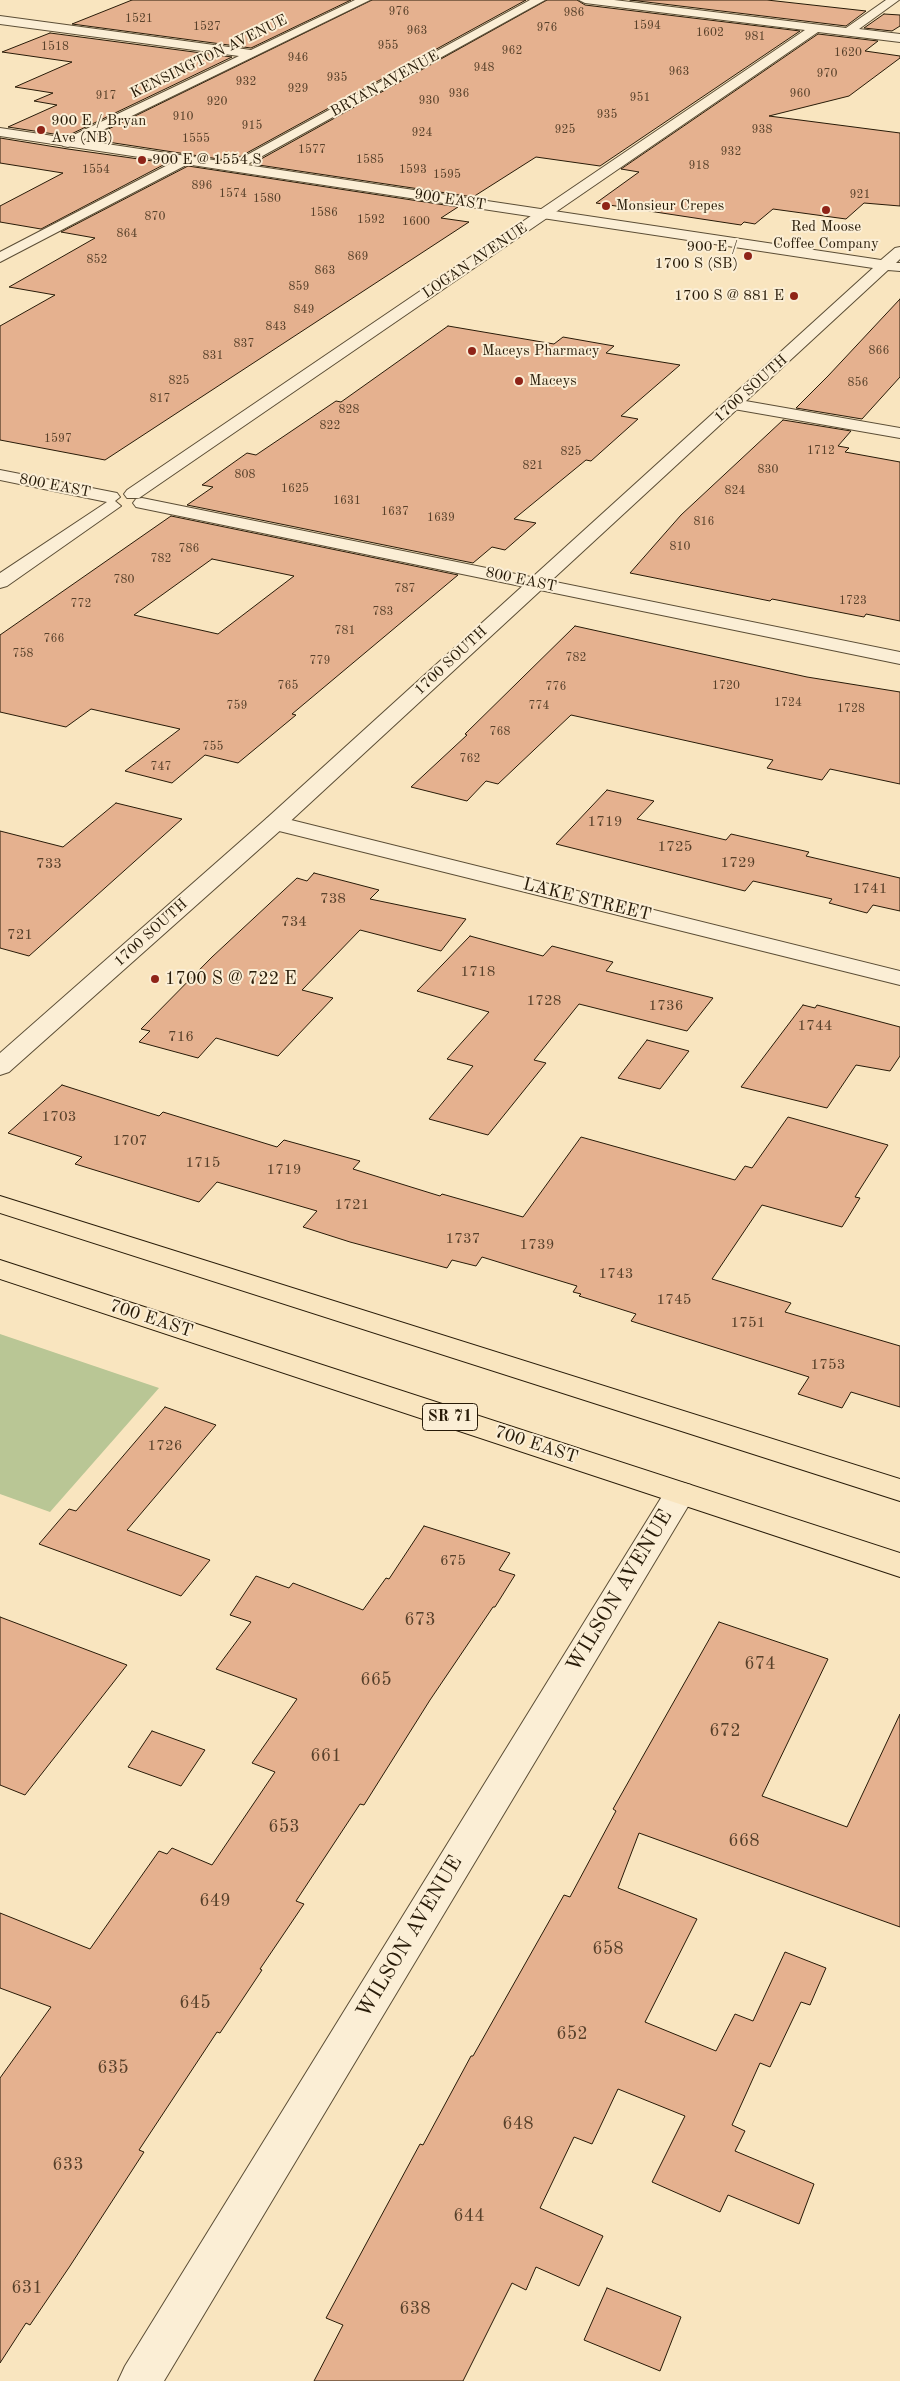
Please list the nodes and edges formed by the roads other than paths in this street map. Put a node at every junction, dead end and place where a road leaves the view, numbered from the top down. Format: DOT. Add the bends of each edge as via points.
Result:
graph roads {
  1 [pos="364,0"];
  2 [pos="539,0"];
  3 [pos="585,0"];
  4 [pos="893,0"];
  5 [pos="637,3"];
  6 [pos="0,20"];
  7 [pos="816,28"];
  8 [pos="849,31"];
  9 [pos="900,38"];
  10 [pos="253,54"];
  11 [pos="0,132"];
  12 [pos="68,143"];
  13 [pos="185,160"];
  14 [pos="232,167"];
  15 [pos="543,214"];
  16 [pos="900,252"];
  17 [pos="0,258"];
  18 [pos="892,267"];
  19 [pos="734,404"];
  20 [pos="900,433"];
  21 [pos="0,475"];
  22 [pos="138,498"];
  23 [pos="112,502"];
  24 [pos="0,582"];
  25 [pos="535,583"];
  26 [pos="900,658"];
  27 [pos="275,823"];
  28 [pos="900,978"];
  29 [pos="0,1067"];
  30 [pos="0,1204"];
  31 [pos="0,1269"];
  32 [pos="900,1490"];
  33 [pos="680,1492"];
  34 [pos="900,1565"];
  35 [pos="140,2381"];
  1 -- 10 [label="street, KENSINGTON AVENUE"];
  2 -- 14 [label="street, BRYAN AVENUE"];
  3 -- 5 [label="street"];
  4 -- 8 [label="street"];
  5 -- 7 [label="street"];
  6 -- 10 [label="street"];
  7 -- 8 [label="street"];
  7 -- 15 [label="street, LOGAN AVENUE"];
  8 -- 9 [label="street"];
  10 -- 12 [label="street, KENSINGTON AVENUE"];
  11 -- 12 [label="street, 900 EAST"];
  12 -- 13 [label="street, 900 EAST"];
  13 -- 14 [label="street, 900 EAST"];
  13 -- 17 [label="street"];
  14 -- 15 [label="street, 900 EAST"];
  15 -- 18 [label="street, 900 EAST"];
  15 -- 22 [label="street, LOGAN AVENUE"];
  16 -- 18 [label="street, 1700 SOUTH"];
  18 -- 19 [label="street, 1700 SOUTH"];
  19 -- 20 [label="street"];
  19 -- 25 [label="street, 1700 SOUTH"];
  21 -- 23 [label="street, 800 EAST"];
  22 -- 23 [label="street" via="119,494"];
  22 -- 25 [label="street, 800 EAST"];
  23 -- 24 [label="street"];
  25 -- 26 [label="street, 800 EAST"];
  25 -- 27 [label="street, 1700 SOUTH"];
  27 -- 28 [label="street, LAKE STREET"];
  27 -- 29 [label="street, 1700 SOUTH"];
  30 -- 32 [label="main road"];
  31 -- 33 [label="main road, 700 EAST / SR 71"];
  33 -- 34 [label="main road, 700 EAST / SR 71"];
  33 -- 35 [label="street, WILSON AVENUE"];
}
